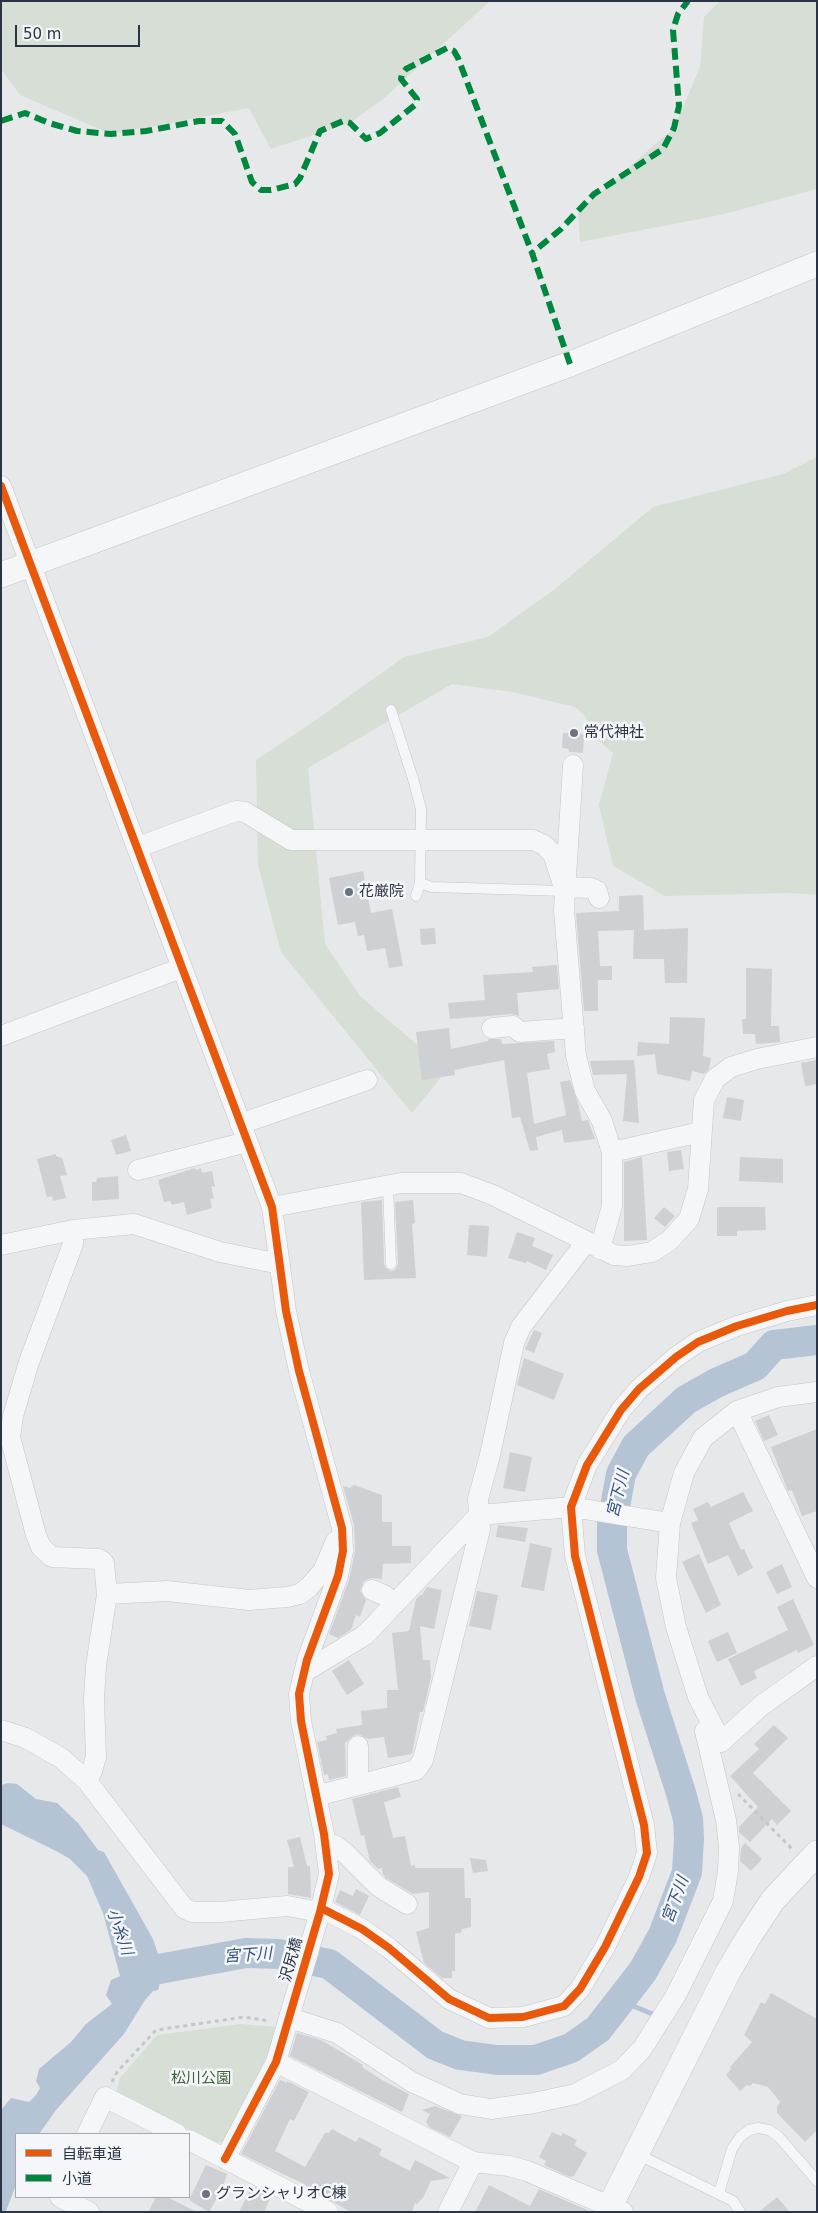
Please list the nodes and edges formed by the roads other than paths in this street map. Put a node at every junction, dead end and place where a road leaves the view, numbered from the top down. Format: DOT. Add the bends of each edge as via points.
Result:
graph roads {
  1 [pos="817,264"];
  2 [pos="1,486"];
  3 [pos="31,564"];
  4 [pos="1,575"];
  5 [pos="391,710"];
  6 [pos="573,765"];
  7 [pos="420,840"];
  8 [pos="138,847"];
  9 [pos="420,883"];
  10 [pos="565,889"];
  11 [pos="416,896"];
  12 [pos="599,898"];
  13 [pos="181,968"];
  14 [pos="492,1028"];
  15 [pos="574,1028"];
  16 [pos="1,1036"];
  17 [pos="817,1047"];
  18 [pos="367,1080"];
  19 [pos="701,1132"];
  20 [pos="244,1133"];
  21 [pos="612,1152"];
  22 [pos="138,1170"];
  23 [pos="388,1186"];
  24 [pos="272,1208"];
  25 [pos="73,1230"];
  26 [pos="1,1245"];
  27 [pos="593,1245"];
  28 [pos="280,1264"];
  29 [pos="391,1264"];
  30 [pos="817,1305"];
  31 [pos="817,1392"];
  32 [pos="737,1410"];
  33 [pos="574,1508"];
  34 [pos="479,1515"];
  35 [pos="666,1523"];
  36 [pos="342,1528"];
  37 [pos="817,1578"];
  38 [pos="372,1590"];
  39 [pos="107,1594"];
  40 [pos="395,1604"];
  41 [pos="817,1666"];
  42 [pos="304,1672"];
  43 [pos="1,1730"];
  44 [pos="705,1732"];
  45 [pos="358,1746"];
  46 [pos="87,1781"];
  47 [pos="358,1785"];
  48 [pos="316,1796"];
  49 [pos="325,1842"];
  50 [pos="806,1852"];
  51 [pos="407,1904"];
  52 [pos="320,1915"];
  53 [pos="290,2015"];
  54 [pos="276,2062"];
  55 [pos="87,2133"];
  56 [pos="175,2133"];
  57 [pos="190,2141"];
  58 [pos="636,2154"];
  59 [pos="225,2159"];
  60 [pos="473,2162"];
  61 [pos="817,2181"];
  62 [pos="719,2193"];
  63 [pos="62,2198"];
  64 [pos="614,2210"];
  65 [pos="89,2212"];
  66 [pos="328,2212"];
  67 [pos="448,2212"];
  68 [pos="740,2212"];
  1 -- 3 [label="street" via="570,364"];
  2 -- 3 [label="street, 沢尻橋"];
  3 -- 4 [label="street"];
  3 -- 8 [label="street, 沢尻橋"];
  5 -- 7 [label="lane" via="419,800"];
  6 -- 10 [label="street"];
  7 -- 8 [label="street" via="291,840 245,812 236,811"];
  7 -- 9 [label="lane"];
  7 -- 10 [label="street" via="533,840 553,854"];
  8 -- 13 [label="street, 沢尻橋"];
  9 -- 10 [label="lane" via="432,887"];
  9 -- 11 [label="lane"];
  10 -- 12 [label="street" via="591,888 597,891"];
  10 -- 15 [label="street"];
  13 -- 16 [label="street"];
  13 -- 20 [label="street, 沢尻橋"];
  14 -- 15 [label="street" via="513,1026 520,1032"];
  15 -- 21 [label="street" via="576,1056 585,1091 602,1121"];
  17 -- 19 [label="street" via="730,1067 715,1079 704,1100"];
  18 -- 20 [label="street"];
  19 -- 21 [label="street"];
  19 -- 27 [label="street" via="698,1189 689,1219 669,1242 652,1252 628,1256 614,1255"];
  20 -- 22 [label="street"];
  20 -- 24 [label="street, 沢尻橋"];
  21 -- 27 [label="street" via="612,1206"];
  23 -- 24 [label="street"];
  23 -- 27 [label="street" via="462,1183"];
  23 -- 29 [label="lane"];
  24 -- 28 [label="street, 沢尻橋"];
  25 -- 26 [label="street"];
  25 -- 28 [label="street" via="134,1224 220,1252"];
  25 -- 39 [label="street" via="73,1244 29,1362 10,1437 41,1547 52,1557 99,1559 104,1563"];
  27 -- 34 [label="street" via="522,1327 514,1343 478,1499"];
  28 -- 36 [label="street, 沢尻橋" via="299,1371"];
  30 -- 33 [label="street" via="737,1326 698,1342 676,1357 639,1389 621,1410 587,1465"];
  31 -- 32 [label="street" via="778,1397"];
  32 -- 35 [label="street" via="703,1438 684,1474"];
  32 -- 37 [label="street"];
  33 -- 34 [label="street"];
  33 -- 35 [label="street"];
  33 -- 52 [label="street" via="575,1556 644,1825 647,1853 606,1947 580,1989 564,2006 523,2017 489,2018 449,1999 362,1929"];
  34 -- 40 [label="street"];
  34 -- 47 [label="street" via="480,1529 423,1760 416,1770"];
  35 -- 41 [label="street" via="666,1578 676,1627 698,1698 721,1742 762,1705"];
  36 -- 39 [label="street" via="323,1571 300,1594 270,1600 248,1600 167,1592"];
  36 -- 42 [label="street, 沢尻橋" via="343,1551 338,1576"];
  38 -- 40 [label="street"];
  39 -- 46 [label="street" via="96,1666 96,1757"];
  40 -- 42 [label="street" via="365,1635"];
  42 -- 48 [label="street, 沢尻橋" via="299,1694 301,1721"];
  43 -- 46 [label="street" via="26,1738 61,1758"];
  44 -- 53 [label="street" via="726,1820 729,1847 723,1900 676,1995 642,2049 622,2070 575,2094 534,2104 491,2109 460,2104 412,2082 337,2033"];
  45 -- 47 [label="street"];
  46 -- 52 [label="street" via="184,1908 192,1912 220,1912 287,1906"];
  47 -- 48 [label="street"];
  48 -- 49 [label="street, 沢尻橋"];
  49 -- 51 [label="street" via="341,1850 379,1887"];
  49 -- 52 [label="street, 沢尻橋" via="329,1874"];
  50 -- 58 [label="street" via="728,1972"];
  52 -- 53 [label="street, 沢尻橋"];
  53 -- 54 [label="street, 沢尻橋"];
  54 -- 59 [label="street, 沢尻橋"];
  54 -- 60 [label="street"];
  55 -- 56 [label="street" via="105,2097"];
  57 -- 59 [label="street"];
  58 -- 62 [label="lane"];
  58 -- 64 [label="street"];
  59 -- 66 [label="street"];
  60 -- 64 [label="street" via="527,2171"];
  60 -- 67 [label="street"];
  61 -- 62 [label="lane" via="778,2136 758,2128 740,2137 732,2149"];
  62 -- 68 [label="lane" via="733,2201"];
  63 -- 65 [label="street"];
}
